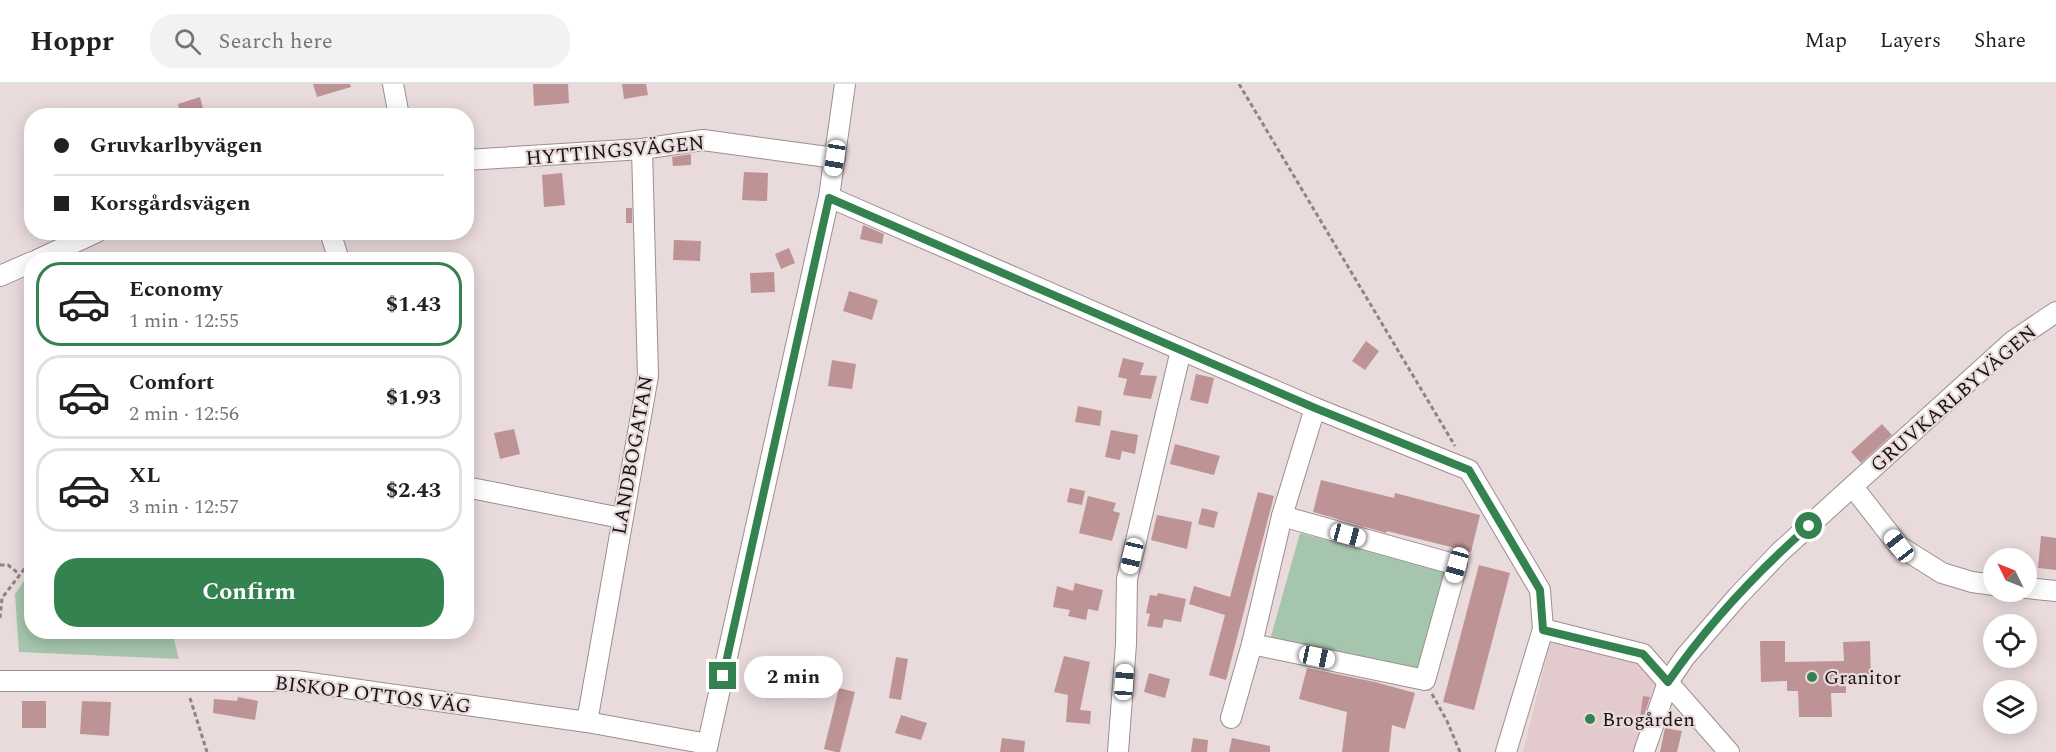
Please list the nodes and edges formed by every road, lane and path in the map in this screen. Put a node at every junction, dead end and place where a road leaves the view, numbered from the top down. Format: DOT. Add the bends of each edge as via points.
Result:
graph roads {
  1 [pos="393,84"];
  2 [pos="845,84"];
  3 [pos="1239,84"];
  4 [pos="398,108"];
  5 [pos="642,149"];
  6 [pos="835,158"];
  7 [pos="474,160"];
  8 [pos="829,198"];
  9 [pos="80,240"];
  10 [pos="54,252"];
  11 [pos="24,266"];
  12 [pos="0,276"];
  13 [pos="2056,312"];
  14 [pos="1181,350"];
  15 [pos="1315,408"];
  16 [pos="1469,470"];
  17 [pos="1853,487"];
  18 [pos="474,490"];
  19 [pos="1282,516"];
  20 [pos="621,518"];
  21 [pos="0,565"];
  22 [pos="24,570"];
  23 [pos="20,575"];
  24 [pos="1983,584"];
  25 [pos="2037,589"];
  26 [pos="2056,591"];
  27 [pos="0,618"];
  28 [pos="1543,630"];
  29 [pos="1252,644"];
  30 [pos="184,679"];
  31 [pos="1425,680"];
  32 [pos="0,681"];
  33 [pos="1668,682"];
  34 [pos="1231,718"];
  35 [pos="587,722"];
  36 [pos="707,748"];
  37 [pos="207,752"];
  38 [pos="1118,752"];
  39 [pos="1460,752"];
  40 [pos="1506,752"];
  41 [pos="1644,752"];
  42 [pos="1730,752"];
  1 -- 4 [label="street"];
  2 -- 6 [label="street"];
  3 -- 16 [label="path"];
  5 -- 6 [label="street, HYTTINGSVÄGEN" via="703,140"];
  5 -- 7 [label="street, HYTTINGSVÄGEN"];
  5 -- 20 [label="street, LANDBOGATAN" via="648,376"];
  6 -- 8 [label="street"];
  8 -- 14 [label="street"];
  8 -- 36 [label="street"];
  9 -- 10 [label="street"];
  11 -- 12 [label="street"];
  13 -- 17 [label="street, GRUVKARLBYVÄGEN" via="2013,341"];
  14 -- 15 [label="street"];
  14 -- 38 [label="street" via="1127,579"];
  15 -- 16 [label="street"];
  15 -- 19 [label="street"];
  16 -- 28 [label="street" via="1540,590"];
  17 -- 24 [label="street, GRUVKARLBYVÄGEN" via="1899,546 1942,573"];
  17 -- 33 [label="street, GRUVKARLBYVÄGEN" via="1780,552 1738,596"];
  18 -- 20 [label="street"];
  19 -- 29 [label="street"];
  19 -- 31 [label="street" via="1457,565"];
  20 -- 35 [label="street, LANDBOGATAN"];
  21 -- 23 [label="path" via="8,565"];
  22 -- 23 [label="path"];
  23 -- 27 [label="path" via="2,598"];
  25 -- 26 [label="street"];
  28 -- 33 [label="street" via="1643,654"];
  28 -- 40 [label="street"];
  29 -- 31 [label="street"];
  29 -- 34 [label="street"];
  30 -- 32 [label="street, BISKOP OTTOS VÄG"];
  30 -- 35 [label="street, BISKOP OTTOS VÄG" via="296,681"];
  30 -- 37 [label="path"];
  31 -- 39 [label="path"];
  33 -- 41 [label="street, GRUVKARLBYVÄGEN"];
  33 -- 42 [label="street"];
  35 -- 36 [label="street, BISKOP OTTOS VÄG"];
}
